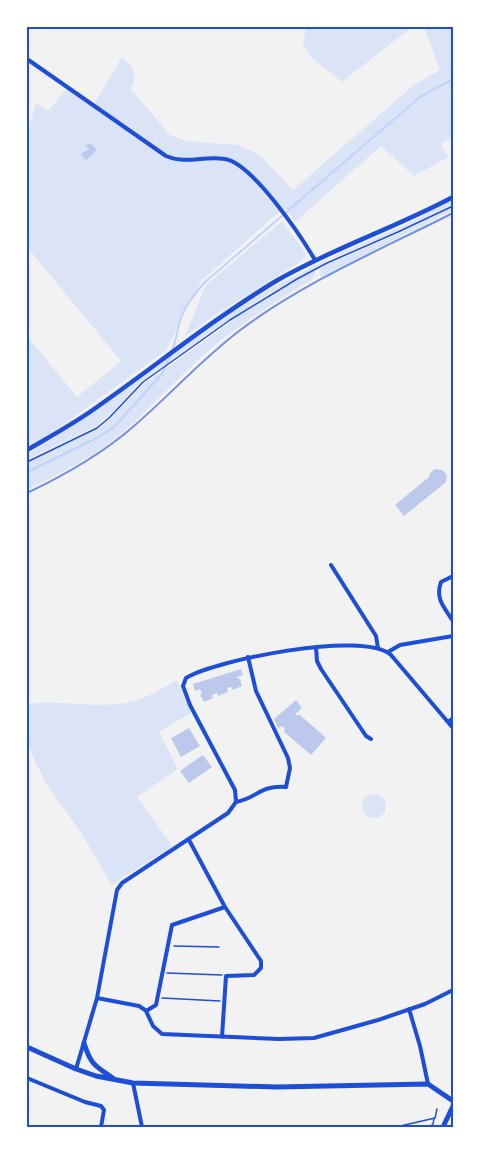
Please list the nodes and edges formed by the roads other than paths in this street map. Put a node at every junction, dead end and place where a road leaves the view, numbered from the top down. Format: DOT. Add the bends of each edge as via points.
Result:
graph roads {
  1 [pos="27,59"];
  2 [pos="453,197"];
  3 [pos="315,260"];
  4 [pos="27,450"];
  5 [pos="331,565"];
  6 [pos="453,576"];
  7 [pos="453,621"];
  8 [pos="453,636"];
  9 [pos="316,647"];
  10 [pos="378,648"];
  11 [pos="388,652"];
  12 [pos="248,657"];
  13 [pos="453,718"];
  14 [pos="448,722"];
  15 [pos="453,728"];
  16 [pos="371,739"];
  17 [pos="236,802"];
  18 [pos="189,840"];
  19 [pos="225,907"];
  20 [pos="453,990"];
  21 [pos="97,998"];
  22 [pos="409,1010"];
  23 [pos="146,1011"];
  24 [pos="222,1036"];
  25 [pos="84,1043"];
  26 [pos="27,1047"];
  27 [pos="76,1069"];
  28 [pos="27,1078"];
  29 [pos="115,1080"];
  30 [pos="133,1083"];
  31 [pos="428,1084"];
  32 [pos="453,1101"];
  33 [pos="453,1106"];
  34 [pos="101,1127"];
  35 [pos="142,1127"];
  36 [pos="442,1127"];
  1 -- 3 [label="street" via="175,160 226,159 240,165 286,218"];
  2 -- 3 [label="street"];
  3 -- 4 [label="street" via="218,317 96,408"];
  5 -- 10 [label="street" via="376,636"];
  6 -- 7 [label="street" via="441,582 438,592"];
  8 -- 11 [label="street" via="400,645"];
  9 -- 10 [label="street"];
  9 -- 12 [label="street"];
  9 -- 16 [label="street" via="321,669"];
  10 -- 11 [label="street"];
  11 -- 14 [label="street"];
  12 -- 17 [label="street" via="256,691 290,768 286,787 264,788"];
  12 -- 17 [label="street" via="188,676 183,686 235,790"];
  13 -- 14 [label="street"];
  14 -- 15 [label="street"];
  17 -- 18 [label="street" via="228,813"];
  18 -- 19 [label="street"];
  18 -- 21 [label="street" via="117,890"];
  19 -- 23 [label="street" via="172,925 156,1005"];
  19 -- 24 [label="street" via="261,961 261,968 254,975 226,976"];
  20 -- 22 [label="street"];
  21 -- 23 [label="street" via="139,1006"];
  21 -- 25 [label="street"];
  22 -- 24 [label="street" via="314,1038"];
  22 -- 31 [label="street"];
  23 -- 24 [label="street" via="162,1034"];
  25 -- 27 [label="street"];
  25 -- 29 [label="main road" via="90,1061"];
  26 -- 27 [label="main road"];
  27 -- 29 [label="main road"];
  28 -- 34 [label="street" via="101,1106 105,1110"];
  29 -- 30 [label="main road"];
  30 -- 31 [label="main road" via="277,1087"];
  30 -- 35 [label="street"];
  31 -- 32 [label="main road"];
  33 -- 36 [label="main road"];
}
